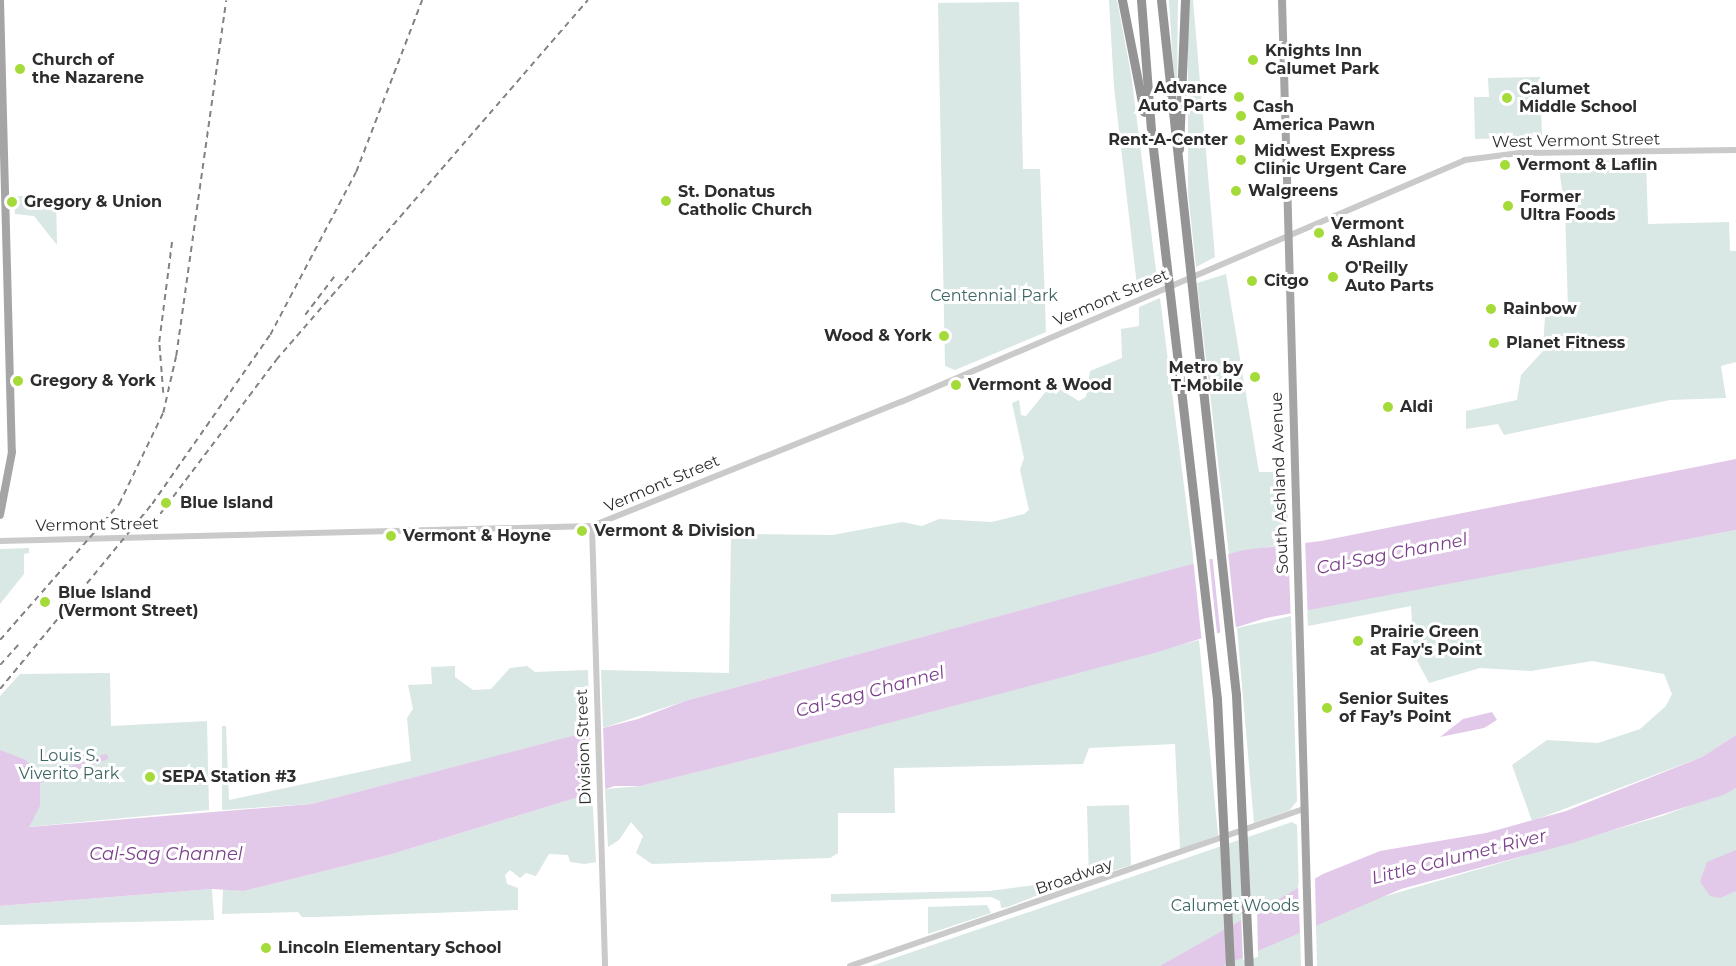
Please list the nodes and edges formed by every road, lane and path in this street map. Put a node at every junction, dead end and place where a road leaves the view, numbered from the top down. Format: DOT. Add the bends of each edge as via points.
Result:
graph roads {
  1 [pos="1122,0"];
  2 [pos="1141,0"];
  3 [pos="1161,0"];
  4 [pos="1185,0"];
  5 [pos="1282,0"];
  6 [pos="0,2"];
  7 [pos="1736,150"];
  8 [pos="1178,178"];
  9 [pos="1160,216"];
  10 [pos="1289,237"];
  11 [pos="0,514"];
  12 [pos="592,526"];
  13 [pos="0,541"];
  14 [pos="1305,808"];
  15 [pos="605,966"];
  16 [pos="850,966"];
  17 [pos="1230,966"];
  18 [pos="1249,966"];
  19 [pos="1309,966"];
  1 -- 9 [label="highway"];
  2 -- 9 [label="highway"];
  3 -- 8 [label="highway"];
  4 -- 8 [label="highway"];
  5 -- 10 [label="main road, South Ashland Avenue"];
  6 -- 11 [label="main road" via="12,452"];
  7 -- 10 [label="street, West Vermont Street" via="1482,156 1421,175"];
  8 -- 18 [label="highway" via="1233,657 1244,807"];
  9 -- 17 [label="highway" via="1213,662 1225,813"];
  10 -- 12 [label="street, Vermont Street"];
  10 -- 14 [label="main road, South Ashland Avenue"];
  12 -- 13 [label="street, Vermont Street"];
  12 -- 15 [label="street, Division Street"];
  14 -- 16 [label="street, Broadway"];
  14 -- 19 [label="main road, South Ashland Avenue"];
}
